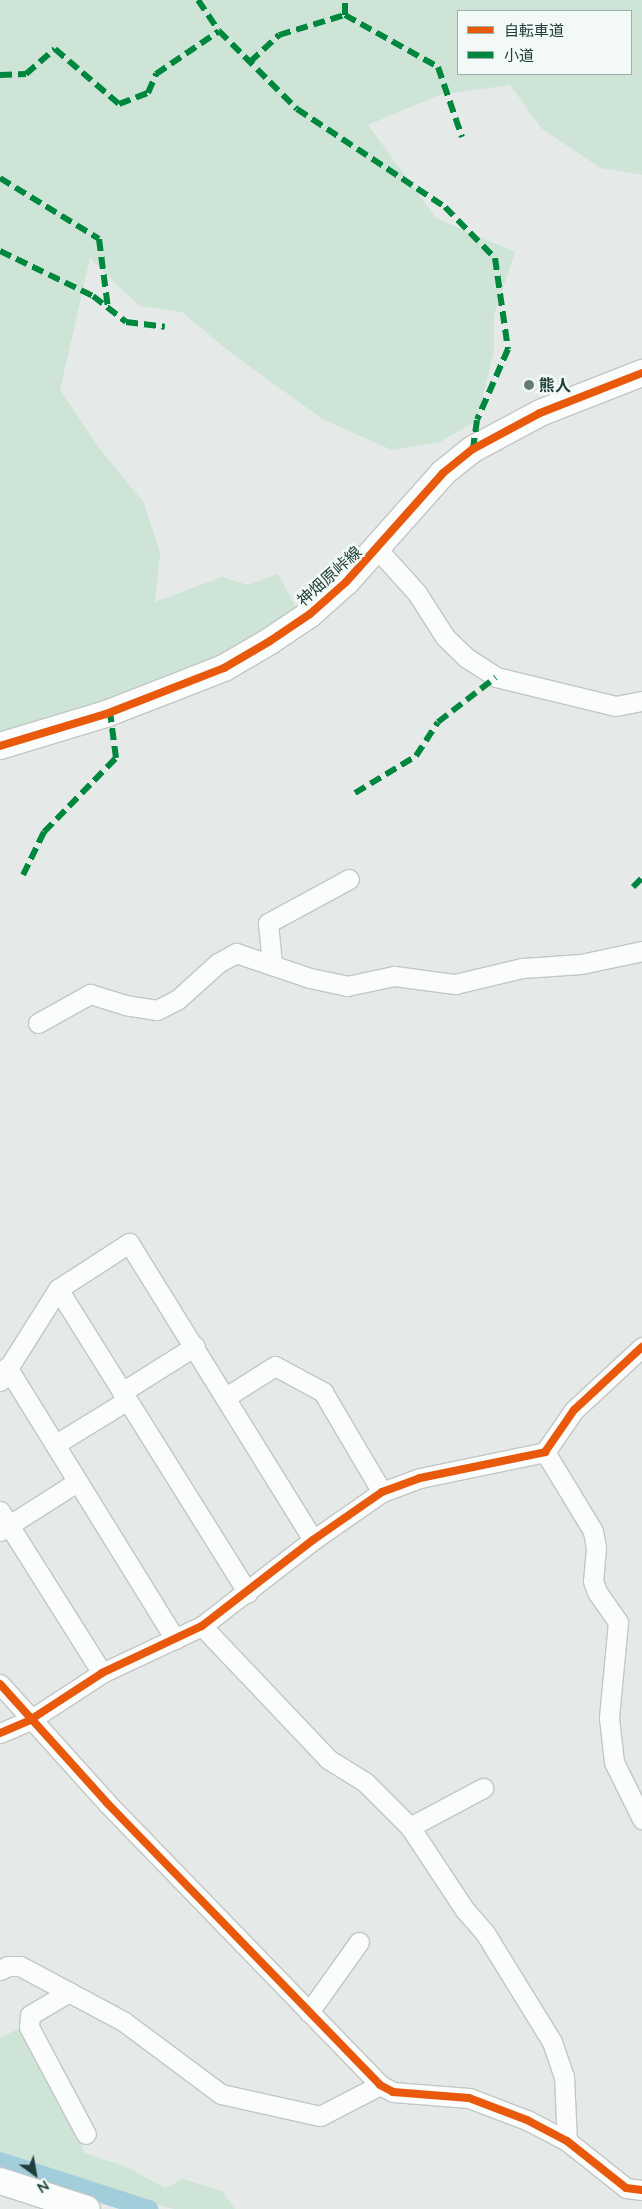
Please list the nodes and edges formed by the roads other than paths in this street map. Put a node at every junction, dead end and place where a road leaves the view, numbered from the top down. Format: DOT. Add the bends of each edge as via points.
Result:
graph roads {
  1 [pos="642,374"];
  2 [pos="378,550"];
  3 [pos="642,701"];
  4 [pos="0,746"];
  5 [pos="349,879"];
  6 [pos="642,951"];
  7 [pos="272,964"];
  8 [pos="38,1023"];
  9 [pos="58,1289"];
  10 [pos="195,1346"];
  11 [pos="642,1347"];
  12 [pos="4,1374"];
  13 [pos="124,1396"];
  14 [pos="226,1397"];
  15 [pos="56,1444"];
  16 [pos="545,1452"];
  17 [pos="77,1482"];
  18 [pos="382,1492"];
  19 [pos="3,1522"];
  20 [pos="313,1540"];
  21 [pos="248,1593"];
  22 [pos="202,1626"];
  23 [pos="175,1639"];
  24 [pos="102,1672"];
  25 [pos="0,1684"];
  26 [pos="30,1720"];
  27 [pos="0,1733"];
  28 [pos="483,1788"];
  29 [pos="642,1819"];
  30 [pos="410,1827"];
  31 [pos="360,1942"];
  32 [pos="0,1970"];
  33 [pos="69,1992"];
  34 [pos="309,2012"];
  35 [pos="380,2085"];
  36 [pos="86,2134"];
  37 [pos="567,2141"];
  38 [pos="0,2181"];
  39 [pos="642,2190"];
  40 [pos="87,2209"];
  1 -- 2 [label="street, 神畑原峠線" via="540,413 473,449 443,473"];
  2 -- 3 [label="street" via="417,593 445,637 467,658 496,677 616,706"];
  2 -- 4 [label="street, 神畑原峠線" via="310,614 224,668 106,714"];
  5 -- 7 [label="street" via="268,923"];
  6 -- 7 [label="street" via="581,964 522,968 455,984 394,976 347,986 310,978"];
  7 -- 8 [label="street" via="236,953 218,963 177,1000 157,1010 125,1005 90,994"];
  9 -- 10 [label="street" via="130,1243"];
  9 -- 12 [label="street"];
  9 -- 13 [label="street"];
  10 -- 13 [label="street"];
  10 -- 14 [label="street"];
  11 -- 16 [label="street" via="574,1410"];
  12 -- 15 [label="street"];
  13 -- 15 [label="street"];
  13 -- 21 [label="street"];
  14 -- 18 [label="street" via="275,1366 323,1392"];
  14 -- 20 [label="street"];
  15 -- 17 [label="street"];
  16 -- 18 [label="street" via="420,1478"];
  16 -- 29 [label="street" via="594,1531 593,1581 618,1622 609,1718 614,1762"];
  17 -- 19 [label="street"];
  17 -- 23 [label="street"];
  18 -- 20 [label="street"];
  19 -- 24 [label="street"];
  20 -- 21 [label="street"];
  21 -- 22 [label="street"];
  22 -- 23 [label="street"];
  22 -- 30 [label="street" via="328,1759 365,1782"];
  23 -- 24 [label="street"];
  24 -- 26 [label="street"];
  25 -- 26 [label="street"];
  26 -- 27 [label="street"];
  26 -- 34 [label="street"];
  28 -- 30 [label="street"];
  30 -- 37 [label="street" via="465,1910 485,1933 552,2042 564,2076"];
  31 -- 34 [label="street"];
  32 -- 33 [label="street" via="20,1966"];
  33 -- 35 [label="street" via="123,2021 221,2094 320,2116"];
  33 -- 36 [label="street" via="30,2015 29,2027"];
  34 -- 35 [label="street"];
  35 -- 37 [label="street" via="393,2092 469,2098 527,2120"];
  37 -- 39 [label="street" via="626,2188"];
  38 -- 40 [label="street"];
}
